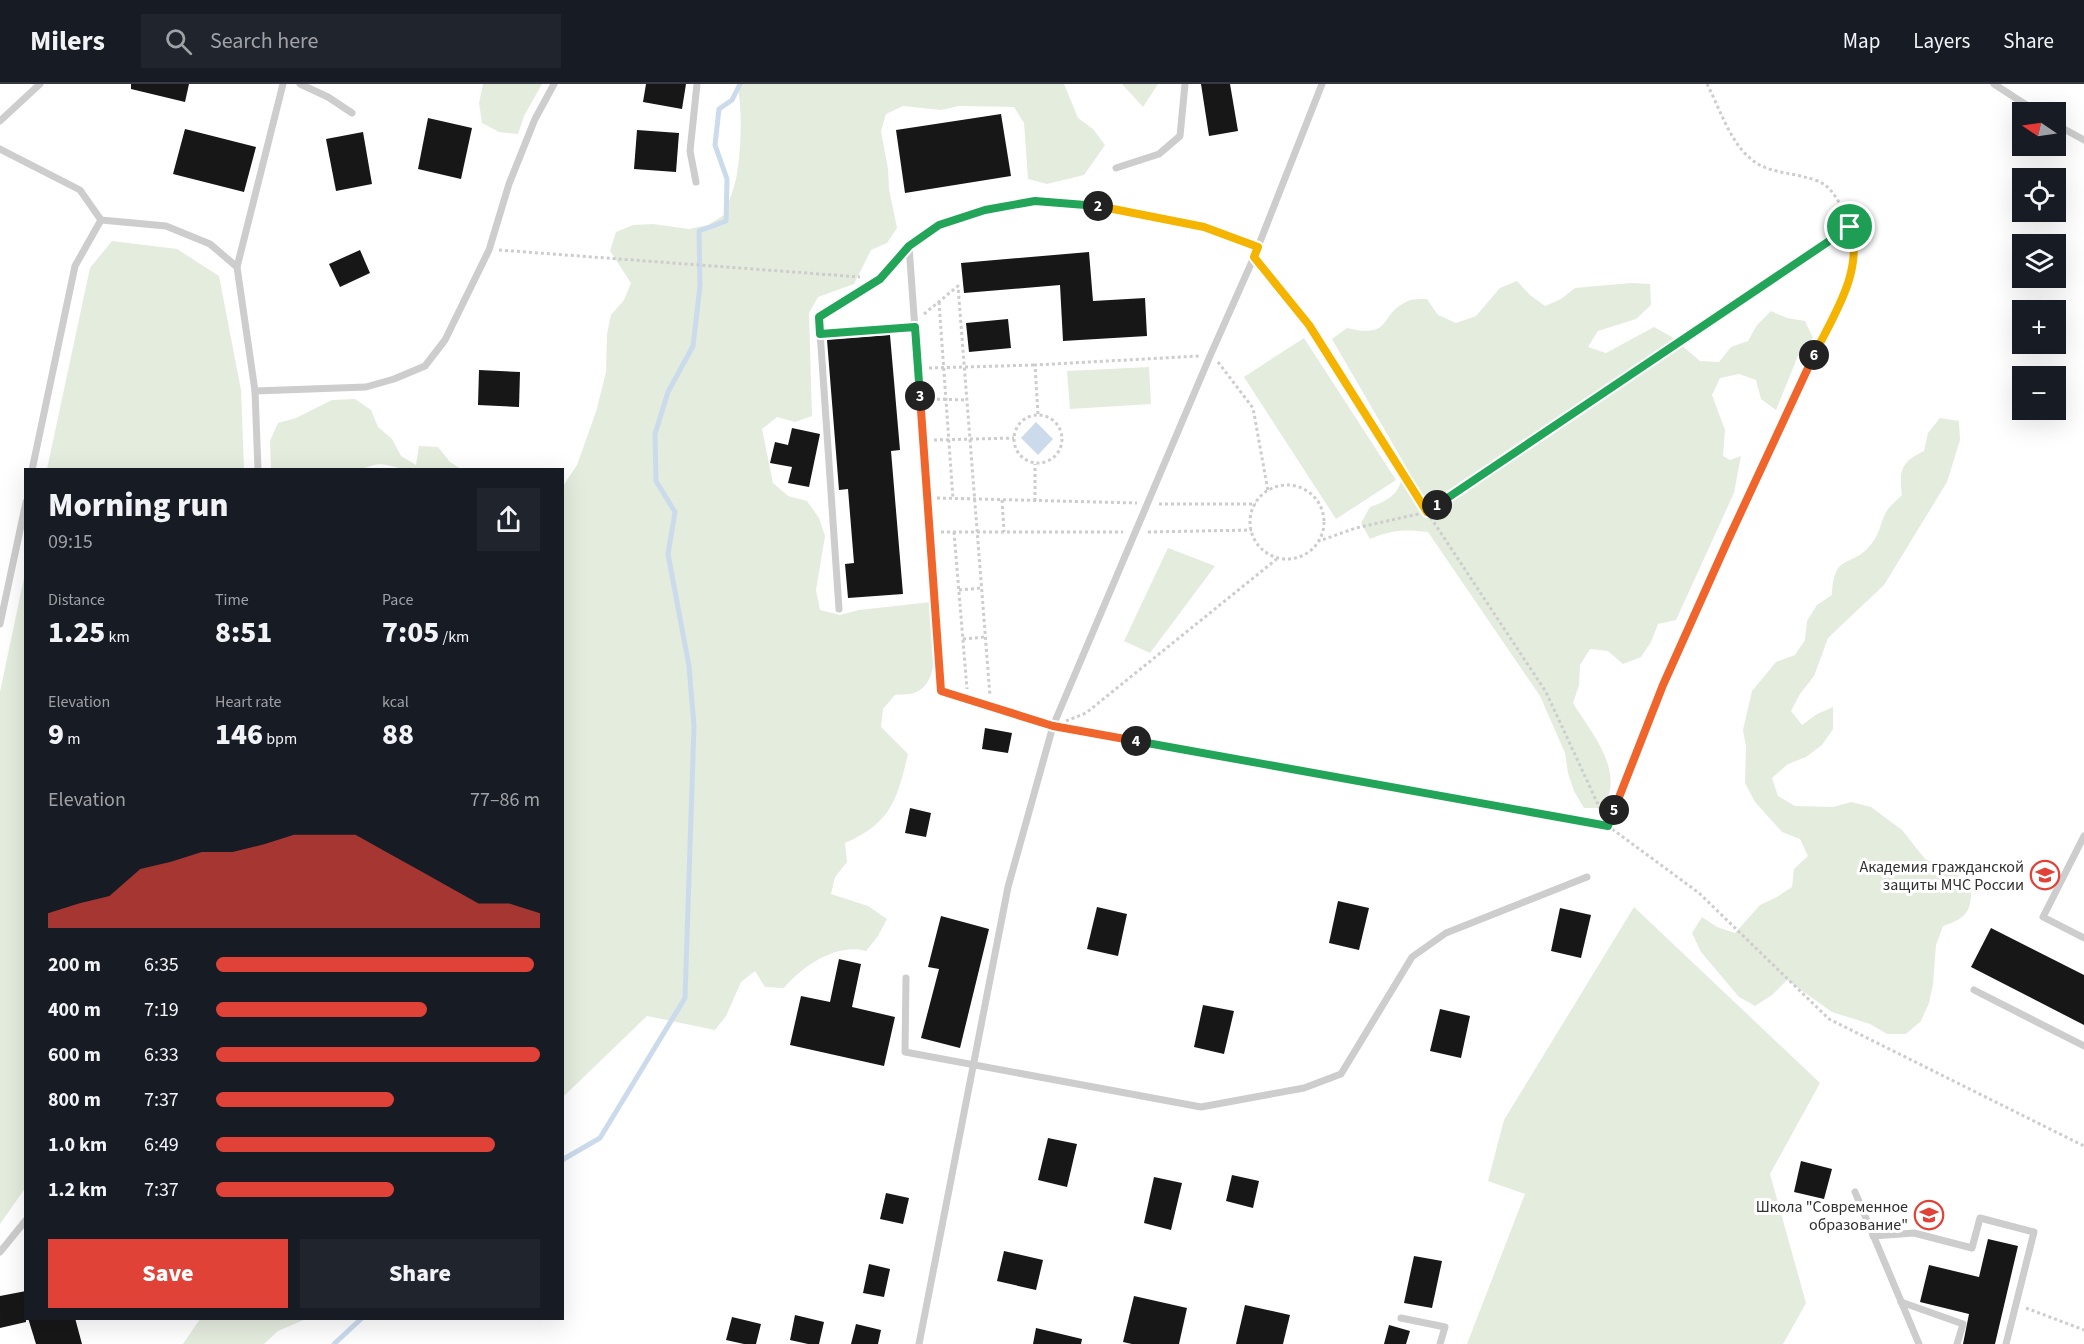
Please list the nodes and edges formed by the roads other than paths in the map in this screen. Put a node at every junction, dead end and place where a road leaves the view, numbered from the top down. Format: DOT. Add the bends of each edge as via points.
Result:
graph roads {
  1 [pos="40,84"];
  2 [pos="283,84"];
  3 [pos="300,84"];
  4 [pos="554,84"];
  5 [pos="697,84"];
  6 [pos="1185,84"];
  7 [pos="1322,84"];
  8 [pos="1994,84"];
  9 [pos="2022,102"];
  10 [pos="352,113"];
  11 [pos="0,121"];
  12 [pos="2066,130"];
  13 [pos="2084,140"];
  14 [pos="0,149"];
  15 [pos="1116,168"];
  16 [pos="696,182"];
  17 [pos="101,220"];
  18 [pos="909,246"];
  19 [pos="1258,247"];
  20 [pos="237,267"];
  21 [pos="915,324"];
  22 [pos="820,334"];
  23 [pos="255,391"];
  24 [pos="32,468"];
  25 [pos="258,468"];
  26 [pos="24,511"];
  27 [pos="839,609"];
  28 [pos="0,624"];
  29 [pos="1053,726"];
  30 [pos="2084,836"];
  31 [pos="1587,877"];
  32 [pos="2084,938"];
  33 [pos="906,978"];
  34 [pos="1974,990"];
  35 [pos="2084,1046"];
  36 [pos="972,1065"];
  37 [pos="1855,1192"];
  38 [pos="24,1222"];
  39 [pos="1873,1236"];
  40 [pos="0,1252"];
  41 [pos="1901,1302"];
  42 [pos="1401,1318"];
  43 [pos="919,1344"];
  44 [pos="1440,1344"];
  45 [pos="1919,1344"];
  46 [pos="1957,1344"];
  47 [pos="2006,1344"];
  1 -- 11 [label="lane"];
  2 -- 20 [label="lane"];
  3 -- 10 [label="lane"];
  4 -- 23 [label="lane" via="530,129 489,250 446,339 425,366 366,387"];
  5 -- 16 [label="lane" via="690,151"];
  6 -- 15 [label="lane" via="1180,136 1159,154"];
  7 -- 19 [label="lane"];
  8 -- 9 [label="lane"];
  12 -- 13 [label="lane"];
  14 -- 17 [label="lane" via="81,190"];
  17 -- 20 [label="lane" via="166,226 210,244"];
  17 -- 24 [label="lane" via="75,266"];
  18 -- 19 [label="lane" via="939,225 985,210 1035,201 1127,211 1204,227"];
  18 -- 21 [label="lane"];
  18 -- 22 [label="lane" via="880,279 819,317"];
  19 -- 29 [label="lane"];
  20 -- 23 [label="lane"];
  21 -- 22 [label="lane"];
  21 -- 29 [label="lane" via="941,691"];
  22 -- 27 [label="lane"];
  23 -- 25 [label="lane"];
  26 -- 28 [label="lane"];
  29 -- 36 [label="lane" via="1008,887"];
  30 -- 32 [label="lane" via="2043,917"];
  31 -- 36 [label="lane" via="1446,933 1412,957 1341,1074 1304,1088 1201,1107"];
  33 -- 36 [label="lane" via="905,1052"];
  34 -- 35 [label="lane"];
  36 -- 43 [label="lane"];
  37 -- 39 [label="lane"];
  38 -- 40 [label="lane"];
  39 -- 41 [label="lane"];
  39 -- 47 [label="lane" via="1914,1233 1972,1248 1980,1218 2034,1232"];
  41 -- 45 [label="lane"];
  41 -- 46 [label="lane" via="1963,1324"];
  42 -- 44 [label="lane" via="1445,1327"];
}
